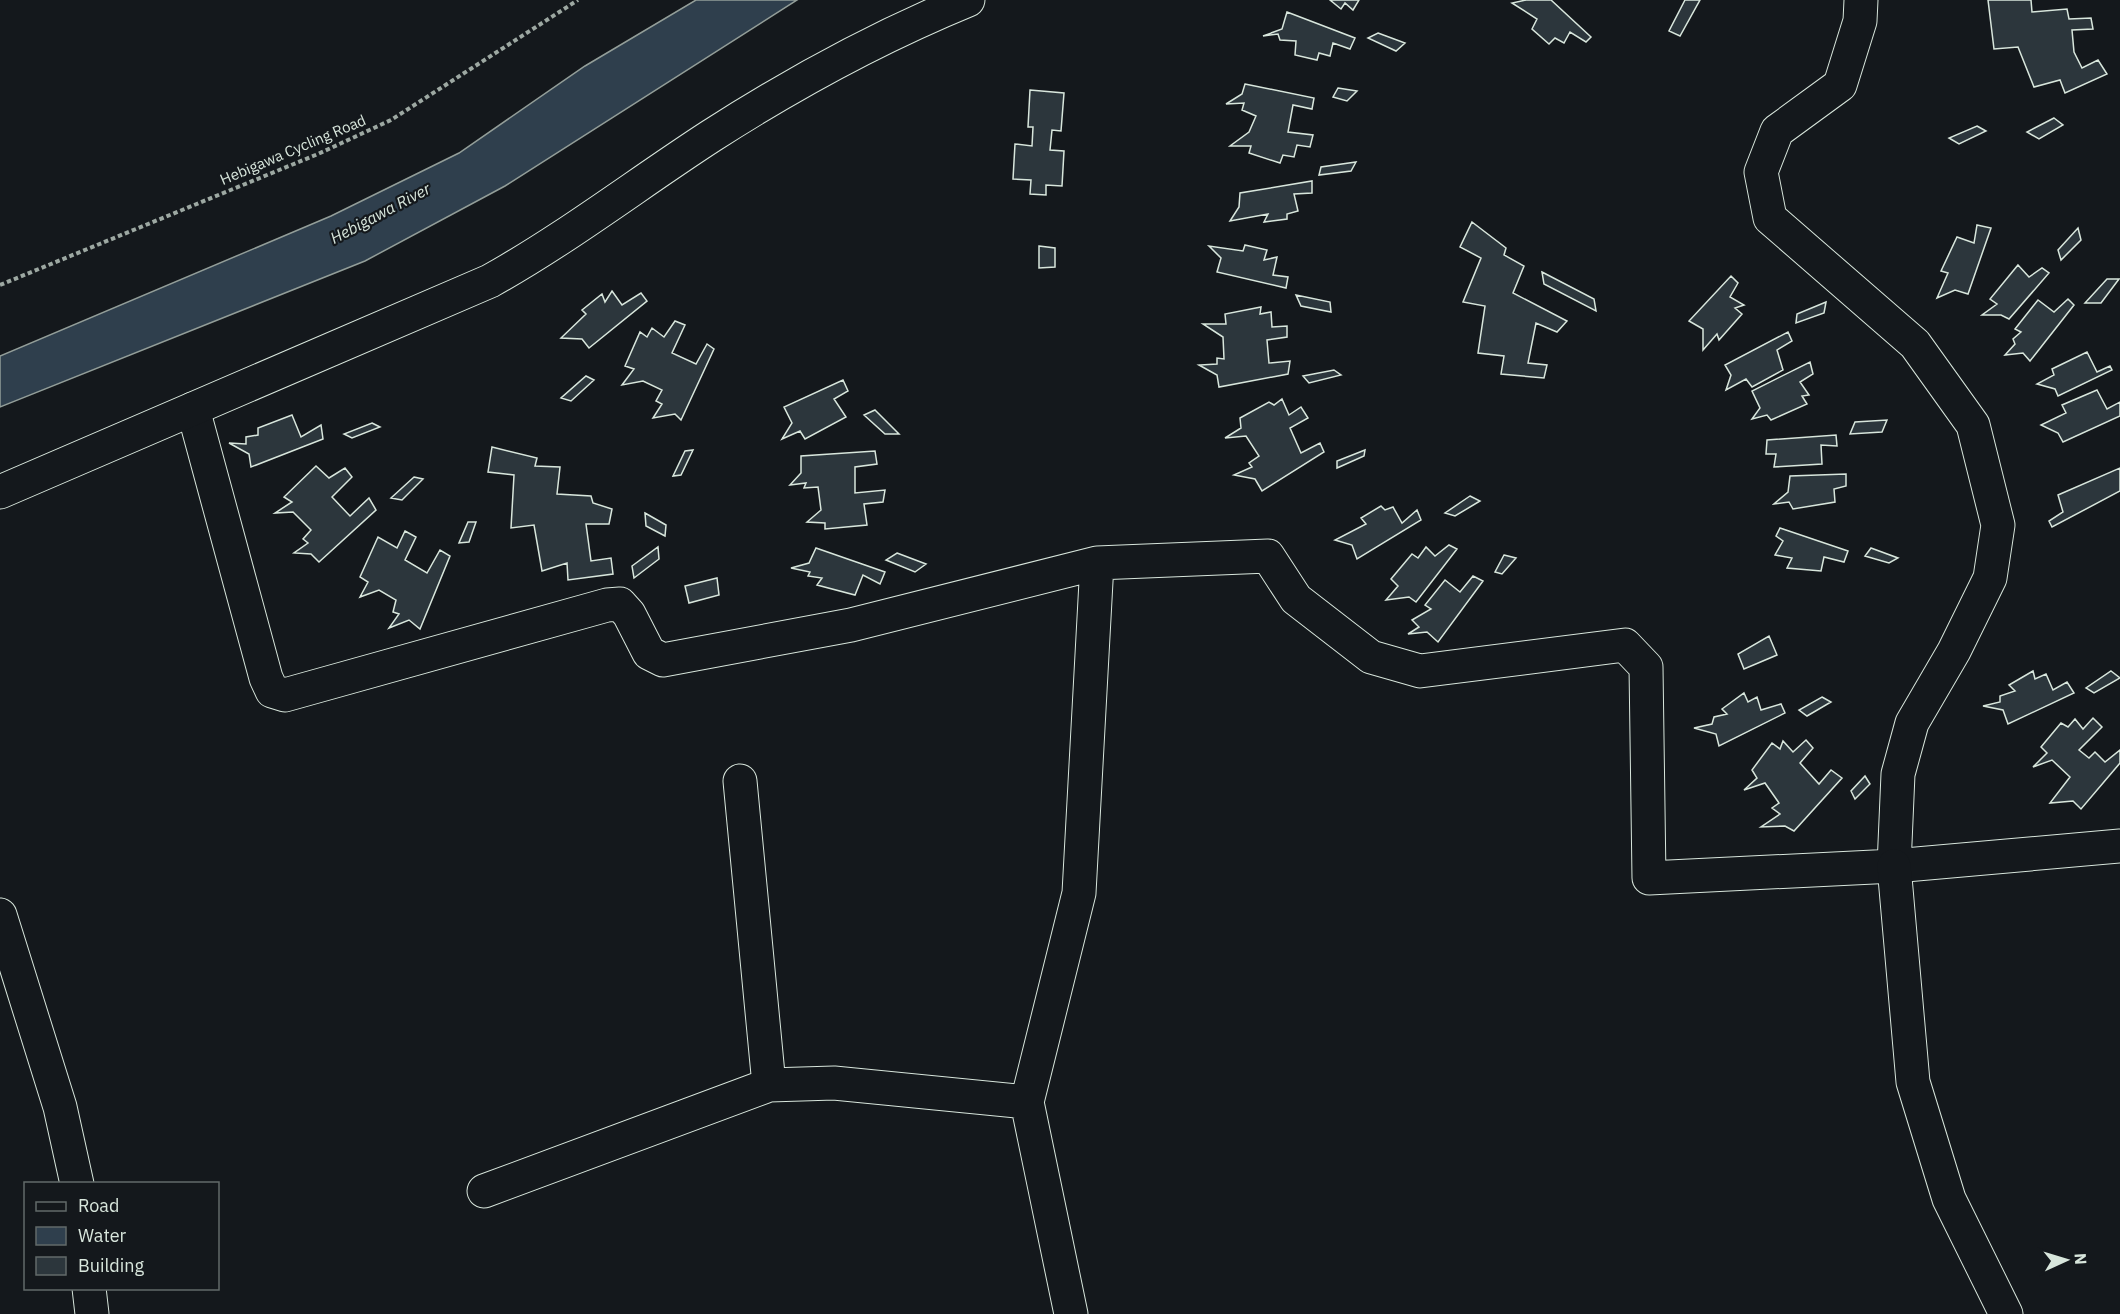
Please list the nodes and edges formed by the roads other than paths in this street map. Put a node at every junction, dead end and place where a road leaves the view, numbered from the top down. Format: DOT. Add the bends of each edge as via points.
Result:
graph roads {
  1 [pos="968,0"];
  2 [pos="1860,0"];
  3 [pos="193,409"];
  4 [pos="0,492"];
  5 [pos="1097,563"];
  6 [pos="741,781"];
  7 [pos="2120,846"];
  8 [pos="1894,866"];
  9 [pos="0,915"];
  10 [pos="769,1085"];
  11 [pos="1027,1102"];
  12 [pos="76,1182"];
  13 [pos="484,1191"];
  14 [pos="89,1290"];
  15 [pos="92,1314"];
  16 [pos="1071,1314"];
  17 [pos="2006,1314"];
  1 -- 3 [label="street" via="790,87 527,261 490,281"];
  2 -- 8 [label="street" via="1860,21 1840,85 1777,131 1761,172 1770,218 1915,344 1973,425 1998,525 1990,578 1912,723 1898,774"];
  3 -- 4 [label="street"];
  3 -- 5 [label="street" via="266,678 272,691 285,695 607,605 620,604 649,653 663,660 851,625"];
  5 -- 8 [label="street" via="1268,556 1296,599 1371,657 1420,671 1625,645 1646,667 1649,878"];
  5 -- 11 [label="street" via="1079,893"];
  6 -- 10 [label="street"];
  7 -- 8 [label="street"];
  8 -- 17 [label="street" via="1913,1082 1949,1199"];
  9 -- 12 [label="street" via="60,1107"];
  10 -- 11 [label="street" via="834,1083"];
  10 -- 13 [label="street"];
  11 -- 16 [label="street"];
  14 -- 15 [label="street"];
}
